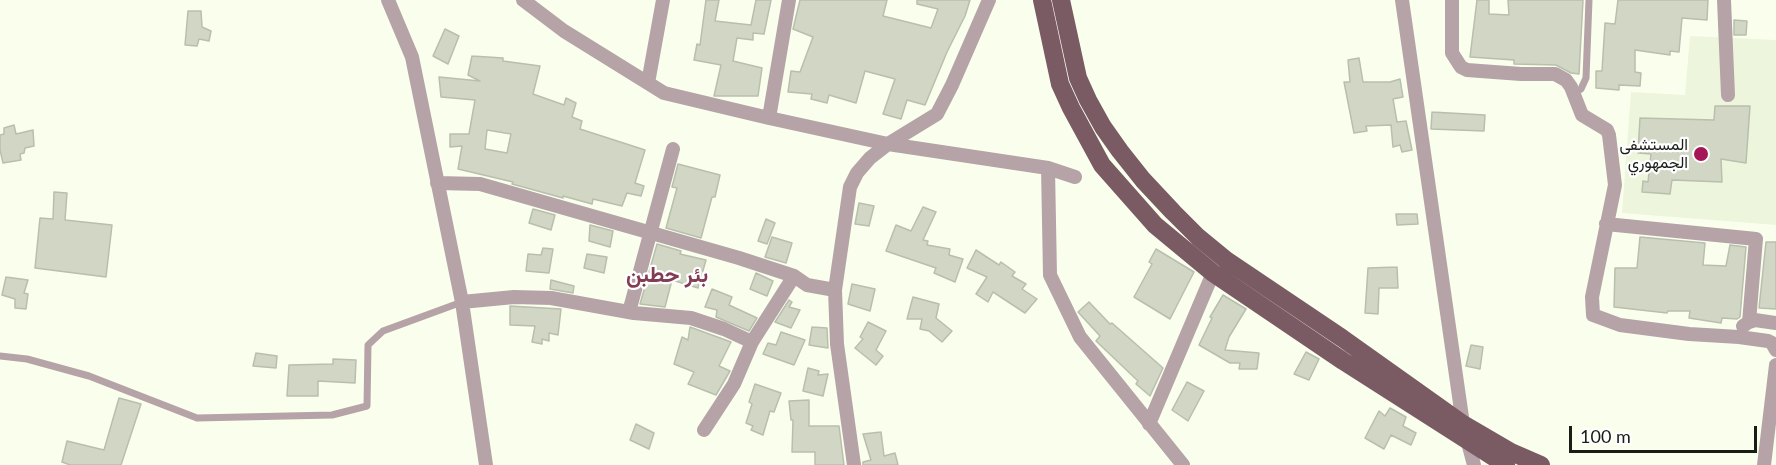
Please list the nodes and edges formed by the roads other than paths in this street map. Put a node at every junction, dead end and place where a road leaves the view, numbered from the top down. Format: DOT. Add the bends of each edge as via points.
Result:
graph roads {
  1 [pos="388,0"];
  2 [pos="523,0"];
  3 [pos="663,0"];
  4 [pos="789,0"];
  5 [pos="989,0"];
  6 [pos="1042,0"];
  7 [pos="1061,0"];
  8 [pos="1402,0"];
  9 [pos="1452,0"];
  10 [pos="1589,0"];
  11 [pos="1724,0"];
  12 [pos="648,83"];
  13 [pos="1574,94"];
  14 [pos="1728,95"];
  15 [pos="769,118"];
  16 [pos="888,144"];
  17 [pos="673,149"];
  18 [pos="1048,168"];
  19 [pos="1075,177"];
  20 [pos="437,183"];
  21 [pos="1606,224"];
  22 [pos="651,231"];
  23 [pos="1213,273"];
  24 [pos="794,276"];
  25 [pos="835,290"];
  26 [pos="462,302"];
  27 [pos="629,312"];
  28 [pos="1749,322"];
  29 [pos="1776,323"];
  30 [pos="1739,337"];
  31 [pos="752,342"];
  32 [pos="1776,350"];
  33 [pos="0,356"];
  34 [pos="1776,365"];
  35 [pos="1149,424"];
  36 [pos="1463,424"];
  37 [pos="704,430"];
  38 [pos="1469,442"];
  39 [pos="1180,464"];
  40 [pos="486,465"];
  41 [pos="854,465"];
  42 [pos="1474,465"];
  43 [pos="1506,465"];
  44 [pos="1541,465"];
  45 [pos="1764,465"];
  1 -- 20 [label="street" via="412,57"];
  2 -- 12 [label="street" via="564,31"];
  3 -- 12 [label="street"];
  4 -- 15 [label="street"];
  5 -- 16 [label="street" via="937,114"];
  6 -- 23 [label="main road" via="1060,84 1101,165 1155,225"];
  7 -- 36 [label="main road" via="1078,78 1088,100 1120,151 1173,212 1226,260"];
  8 -- 36 [label="street"];
  9 -- 13 [label="street" via="1452,53 1461,67 1555,74 1566,80"];
  10 -- 13 [label="lane" via="1586,78"];
  11 -- 14 [label="street"];
  12 -- 15 [label="street" via="664,93"];
  13 -- 21 [label="street" via="1582,115 1609,135 1615,185"];
  15 -- 16 [label="street"];
  16 -- 18 [label="street"];
  16 -- 25 [label="street" via="857,172 850,188"];
  17 -- 22 [label="street"];
  18 -- 19 [label="street"];
  18 -- 35 [label="street" via="1050,275 1080,337"];
  20 -- 22 [label="street" via="480,184"];
  20 -- 26 [label="street"];
  21 -- 28 [label="street" via="1756,239"];
  21 -- 30 [label="street" via="1592,297 1593,315 1620,325"];
  22 -- 24 [label="street"];
  22 -- 27 [label="street"];
  23 -- 35 [label="street"];
  23 -- 38 [label="main road"];
  24 -- 25 [label="street" via="807,285"];
  24 -- 31 [label="street"];
  25 -- 41 [label="street" via="837,344"];
  26 -- 27 [label="street" via="551,298"];
  26 -- 33 [label="lane" via="383,331 368,345 367,406 332,415 197,418 89,376"];
  26 -- 40 [label="street"];
  27 -- 31 [label="street" via="691,318"];
  28 -- 29 [label="street"];
  28 -- 30 [label="street" via="1744,324"];
  30 -- 32 [label="street" via="1768,341"];
  31 -- 37 [label="street" via="734,384"];
  34 -- 45 [label="street"];
  35 -- 39 [label="street"];
  36 -- 38 [label="street"];
  36 -- 44 [label="main road"];
  38 -- 42 [label="street"];
  38 -- 43 [label="main road"];
}
